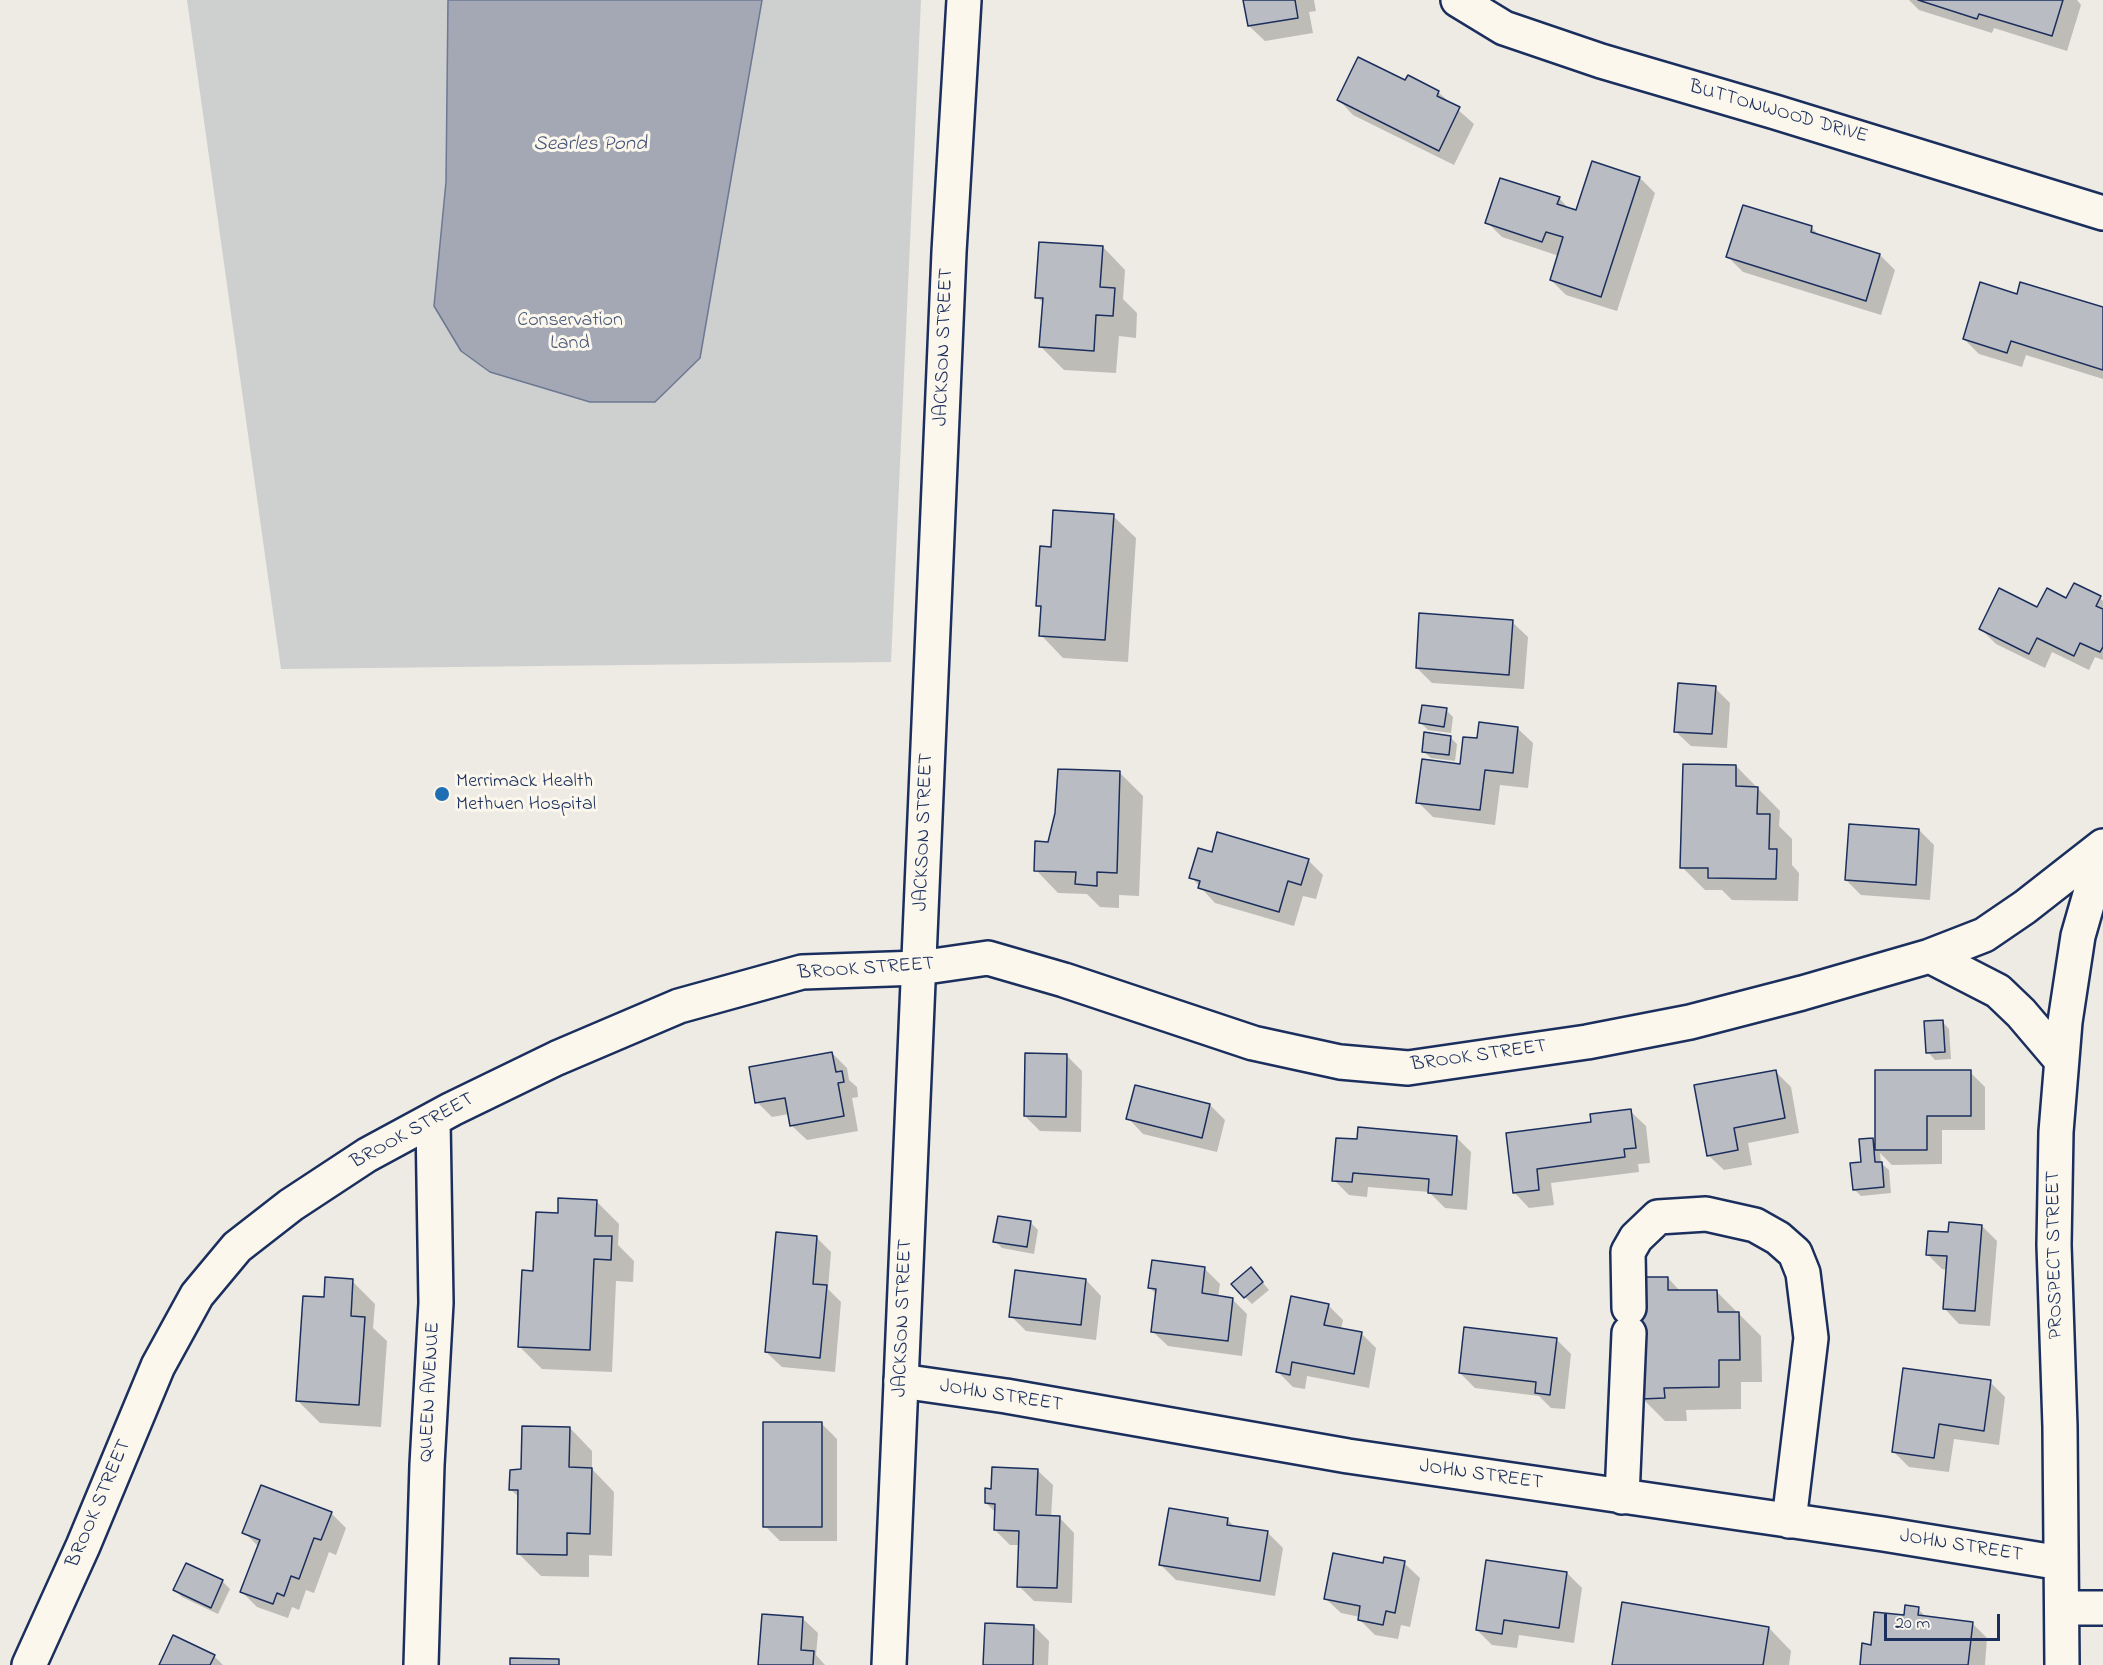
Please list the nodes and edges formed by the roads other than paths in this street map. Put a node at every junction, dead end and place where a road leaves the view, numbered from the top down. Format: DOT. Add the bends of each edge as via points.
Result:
graph roads {
  1 [pos="964,0"];
  2 [pos="1458,0"];
  3 [pos="2103,213"];
  4 [pos="2103,847"];
  5 [pos="1930,956"];
  6 [pos="919,968"];
  7 [pos="2061,1060"];
  8 [pos="433,1120"];
  9 [pos="901,1382"];
  10 [pos="1622,1497"];
  11 [pos="1789,1521"];
  12 [pos="2061,1563"];
  13 [pos="2062,1608"];
  14 [pos="2103,1608"];
  15 [pos="29,1665"];
  16 [pos="421,1665"];
  17 [pos="889,1665"];
  18 [pos="2061,1665"];
  1 -- 6 [label="street, JACKSON STREET" via="949,252"];
  2 -- 3 [label="street, BUTTONWOOD DRIVE" via="1504,27 1601,61"];
  4 -- 5 [label="street, BROOK STREET" via="1984,935"];
  4 -- 7 [label="street, PROSPECT STREET" via="2078,936"];
  5 -- 6 [label="street, BROOK STREET" via="1690,1022 1587,1042 1408,1068 1340,1062 1253,1043 988,958"];
  5 -- 7 [label="street" via="1998,991"];
  6 -- 8 [label="street, BROOK STREET" via="802,972 679,1006 557,1058"];
  6 -- 9 [label="street, JACKSON STREET"];
  7 -- 12 [label="street, PROSPECT STREET" via="2054,1245"];
  8 -- 15 [label="street, BROOK STREET" via="367,1155 291,1205 237,1247 198,1295 158,1366"];
  8 -- 16 [label="street, QUEEN AVENUE" via="436,1303"];
  9 -- 10 [label="street, JOHN STREET"];
  9 -- 17 [label="street, JACKSON STREET"];
  10 -- 11 [label="street, JOHN STREET"];
  10 -- 11 [label="street" via="1628,1252 1636,1238 1658,1217 1706,1214 1755,1225 1778,1238 1795,1253 1803,1273 1812,1338"];
  11 -- 12 [label="street, JOHN STREET"];
  12 -- 13 [label="street, PROSPECT STREET"];
  13 -- 14 [label="street"];
  13 -- 18 [label="street, PROSPECT STREET"];
}
